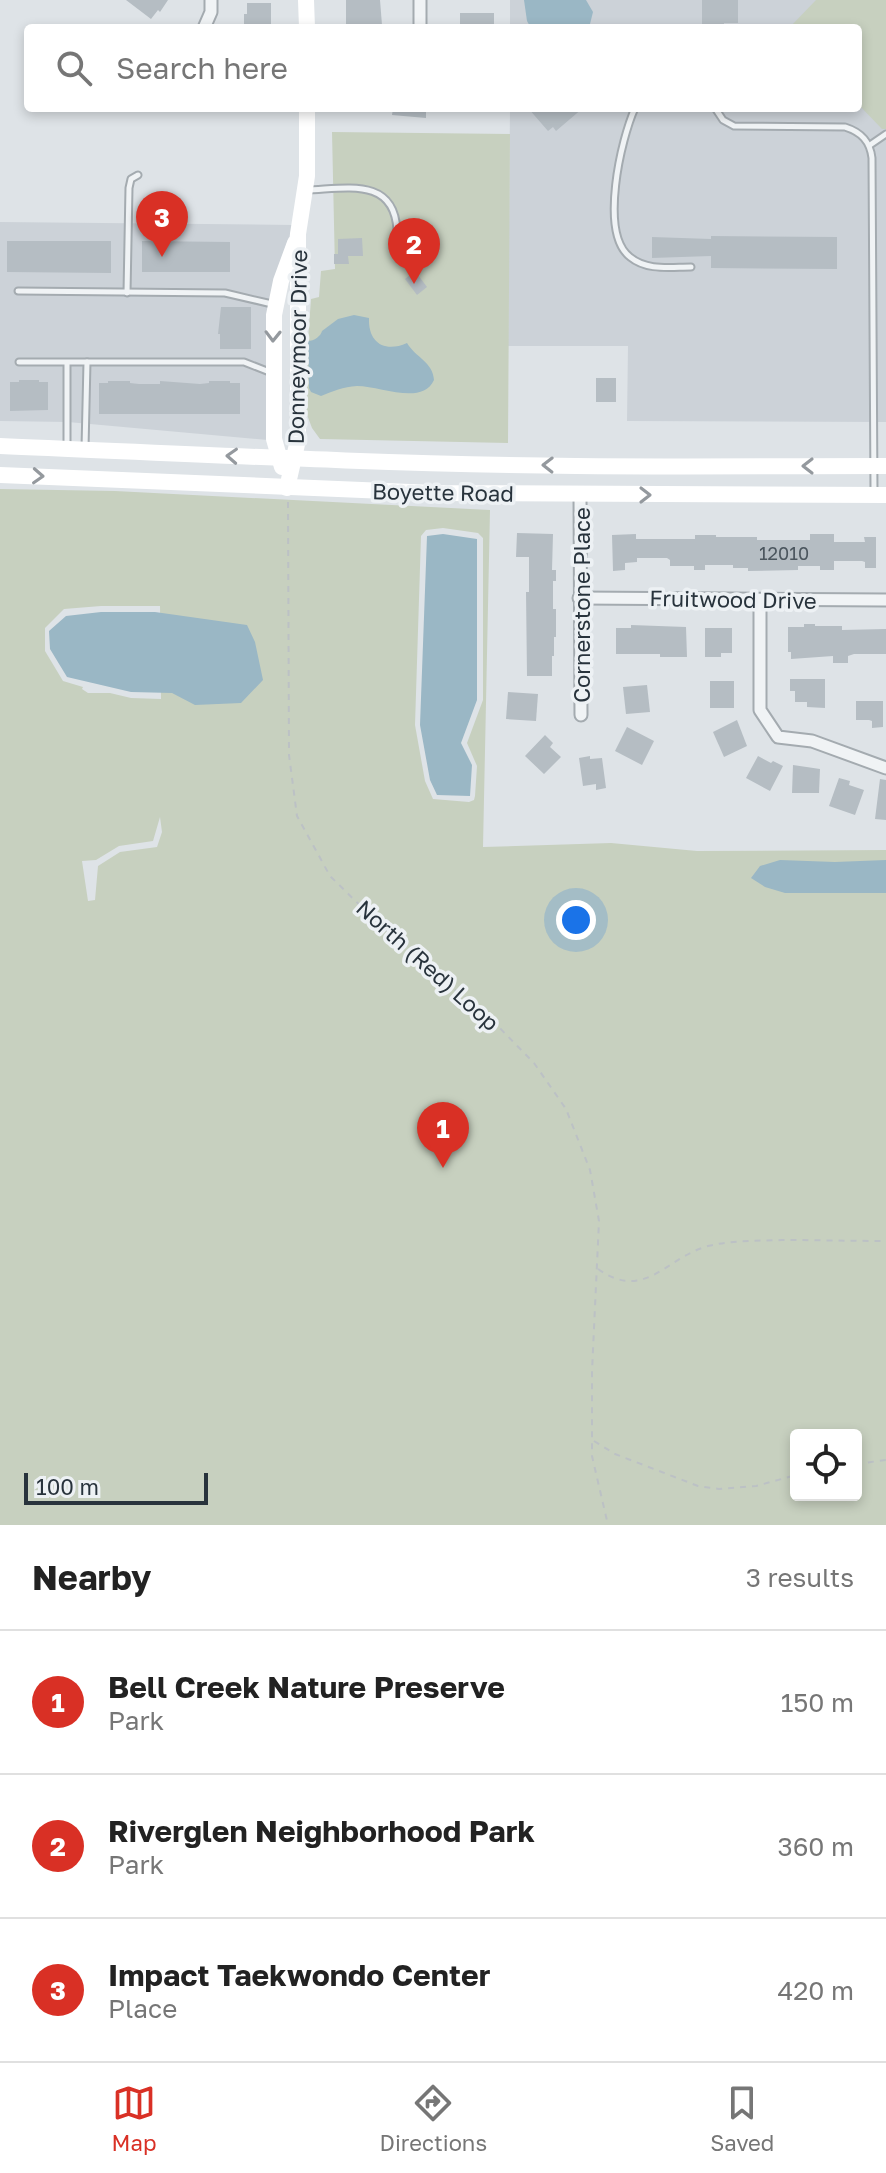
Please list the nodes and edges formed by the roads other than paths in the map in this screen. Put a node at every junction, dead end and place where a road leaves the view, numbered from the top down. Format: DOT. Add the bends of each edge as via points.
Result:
graph roads {
  1 [pos="211,0"];
  2 [pos="306,0"];
  3 [pos="420,0"];
  4 [pos="206,24"];
  5 [pos="307,24"];
  6 [pos="420,24"];
  7 [pos="307,112"];
  8 [pos="634,112"];
  9 [pos="718,112"];
  10 [pos="886,134"];
  11 [pos="870,145"];
  12 [pos="138,175"];
  13 [pos="305,190"];
  14 [pos="397,230"];
  15 [pos="298,234"];
  16 [pos="691,267"];
  17 [pos="18,291"];
  18 [pos="127,293"];
  19 [pos="276,305"];
  20 [pos="19,362"];
  21 [pos="87,362"];
  22 [pos="67,363"];
  23 [pos="274,373"];
  24 [pos="0,446"];
  25 [pos="67,449"];
  26 [pos="85,449"];
  27 [pos="287,459"];
  28 [pos="880,466"];
  29 [pos="0,475"];
  30 [pos="287,488"];
  31 [pos="580,495"];
  32 [pos="880,495"];
  33 [pos="579,598"];
  34 [pos="760,600"];
  35 [pos="886,600"];
  36 [pos="581,715"];
  37 [pos="886,768"];
  1 -- 4 [label="street"];
  2 -- 5 [label="main road"];
  3 -- 6 [label="street"];
  7 -- 13 [label="main road, Donneymoor Drive"];
  8 -- 16 [label="lane" via="617,171 614,212 622,247 646,266"];
  9 -- 11 [label="lane" via="734,126 845,127"];
  10 -- 11 [label="lane"];
  11 -- 28 [label="lane"];
  12 -- 18 [label="lane" via="129,188"];
  13 -- 14 [label="lane" via="371,189 392,206"];
  13 -- 15 [label="main road, Donneymoor Drive"];
  15 -- 19 [label="main road, Donneymoor Drive"];
  15 -- 27 [label="main road, Donneymoor Drive" via="298,440"];
  17 -- 18 [label="lane"];
  18 -- 19 [label="lane" via="225,293"];
  19 -- 23 [label="main road, Donneymoor Drive, one-way"];
  20 -- 22 [label="lane"];
  21 -- 22 [label="lane"];
  21 -- 23 [label="lane" via="244,362"];
  21 -- 26 [label="lane"];
  22 -- 25 [label="lane"];
  23 -- 27 [label="main road, Donneymoor Drive" via="274,439"];
  24 -- 25 [label="main road, Boyette Road"];
  25 -- 26 [label="main road, Boyette Road"];
  27 -- 26 [label="main road, Boyette Road, one-way"];
  28 -- 27 [label="main road, Boyette Road, one-way"];
  27 -- 30 [label="main road, Donneymoor Drive"];
  28 -- 32 [label="lane"];
  29 -- 30 [label="main road, Boyette Road, one-way"];
  30 -- 31 [label="main road, Boyette Road"];
  31 -- 32 [label="main road, Boyette Road, one-way"];
  31 -- 33 [label="street, Cornerstone Place"];
  33 -- 34 [label="street, Fruitwood Drive"];
  33 -- 36 [label="street, Cornerstone Place"];
  34 -- 35 [label="street, Fruitwood Drive"];
  34 -- 37 [label="street" via="760,710 778,737 812,741"];
}
